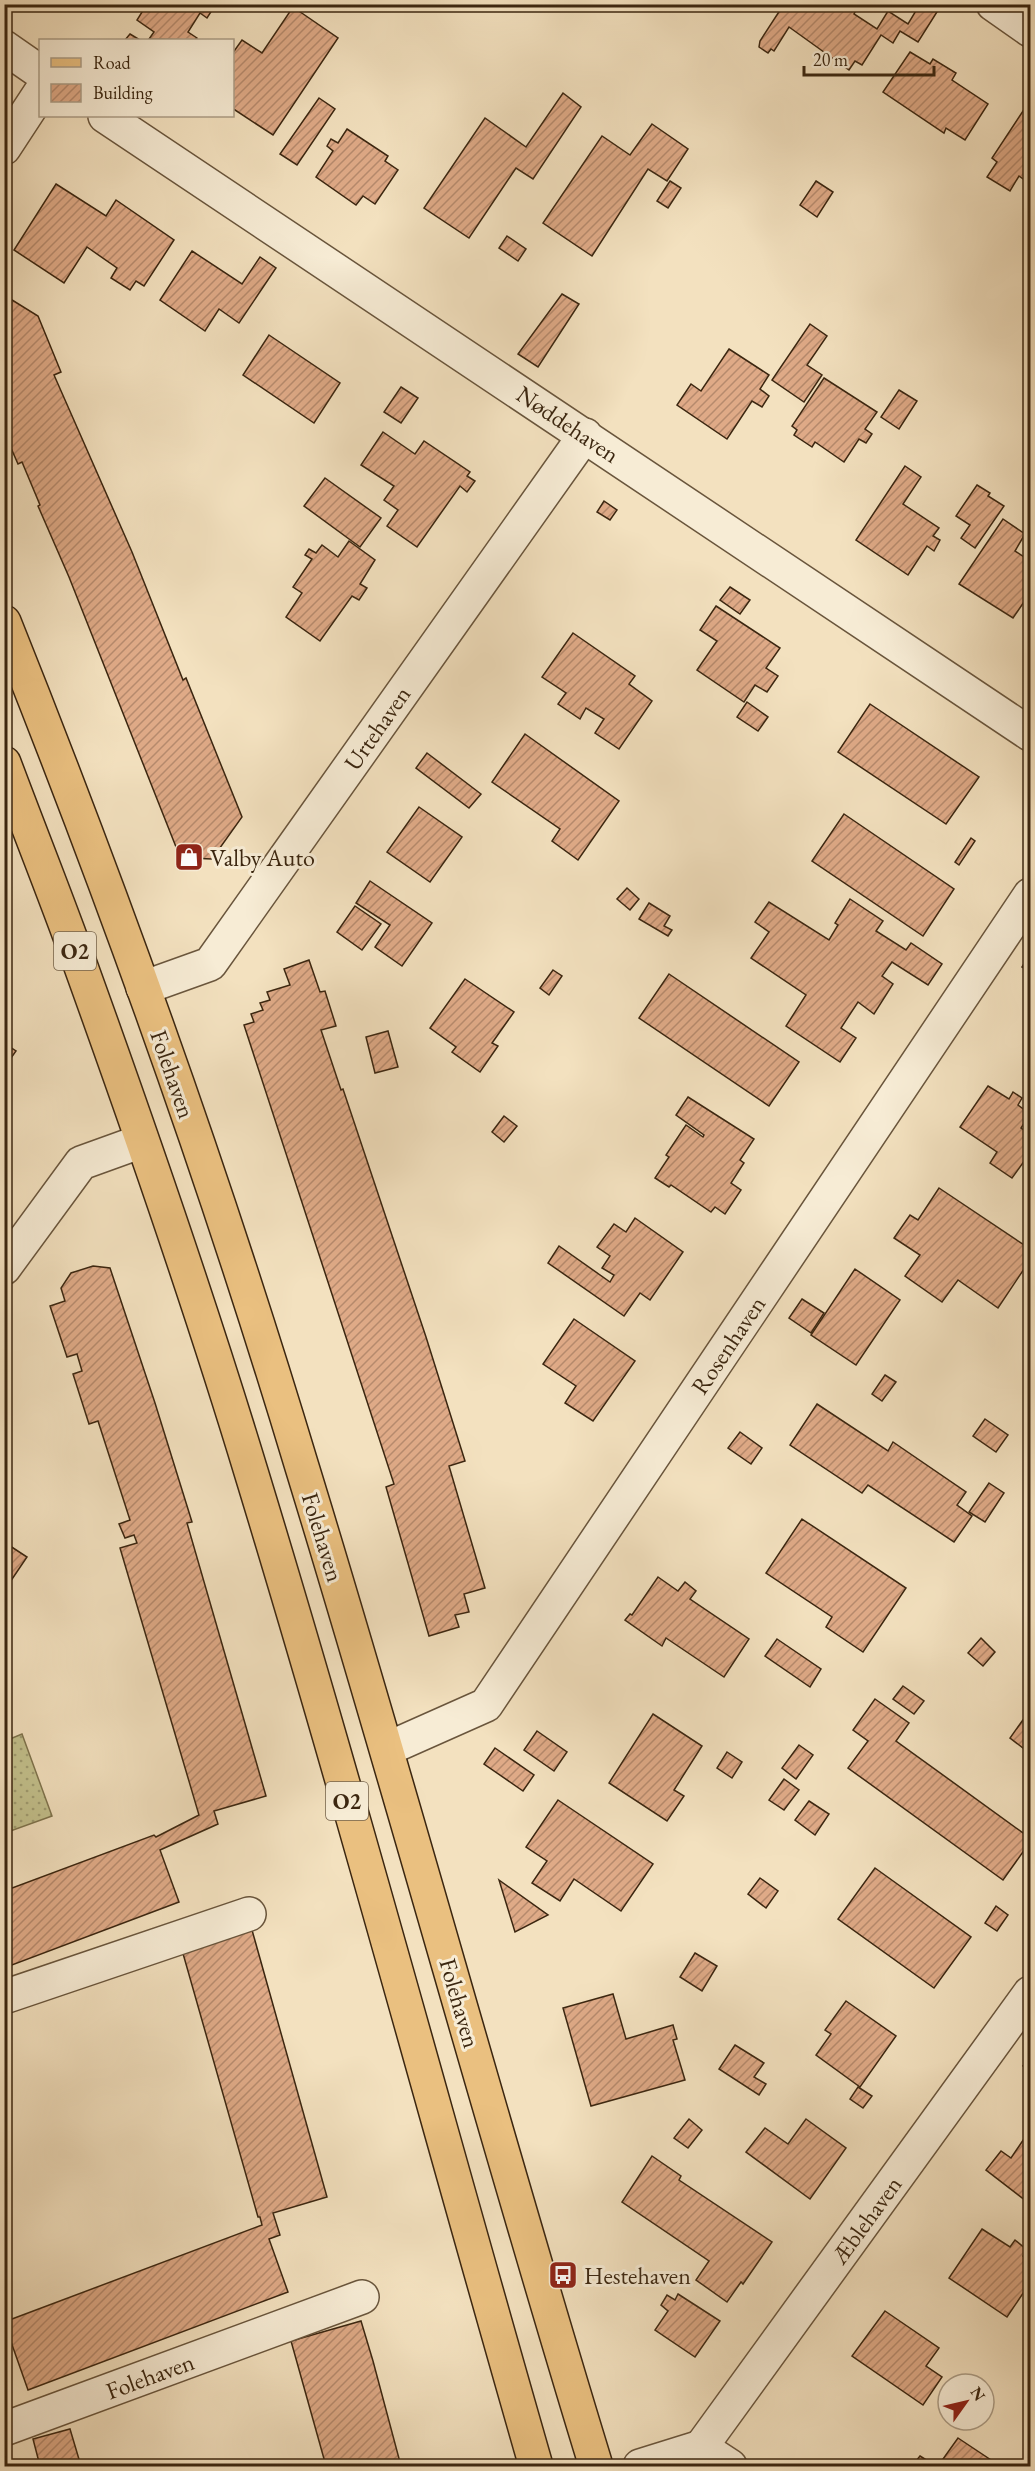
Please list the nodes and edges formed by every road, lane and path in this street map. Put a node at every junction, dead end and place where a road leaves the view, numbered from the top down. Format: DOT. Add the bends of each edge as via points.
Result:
graph roads {
  1 [pos="993,4"];
  2 [pos="1030,30"];
  3 [pos="4,47"];
  4 [pos="39,71"];
  5 [pos="39,95"];
  6 [pos="107,117"];
  7 [pos="4,148"];
  8 [pos="585,435"];
  9 [pos="4,622"];
  10 [pos="1030,734"];
  11 [pos="4,763"];
  12 [pos="1030,895"];
  13 [pos="143,988"];
  14 [pos="142,1141"];
  15 [pos="4,1268"];
  16 [pos="387,1749"];
  17 [pos="249,1914"];
  18 [pos="1030,1994"];
  19 [pos="4,1997"];
  20 [pos="363,2297"];
  21 [pos="4,2429"];
  22 [pos="701,2447"];
  23 [pos="536,2466"];
  24 [pos="596,2466"];
  25 [pos="640,2466"];
  26 [pos="730,2466"];
  1 -- 2 [label="street"];
  3 -- 4 [label="street"];
  5 -- 7 [label="street"];
  6 -- 8 [label="street, Nøddehaven"];
  8 -- 10 [label="street, Nøddehaven"];
  8 -- 13 [label="street, Urtehaven" via="210,964"];
  9 -- 13 [label="main road, Folehaven / O2"];
  11 -- 14 [label="main road, Folehaven / O2"];
  12 -- 16 [label="street, Rosenhaven" via="486,1705"];
  13 -- 16 [label="main road, Folehaven / O2" via="243,1280"];
  14 -- 15 [label="street" via="81,1163"];
  14 -- 23 [label="main road, Folehaven / O2" via="252,1475 370,1874"];
  16 -- 24 [label="main road, Folehaven / O2"];
  17 -- 19 [label="street"];
  18 -- 22 [label="street, Æblehaven"];
  20 -- 21 [label="street, Folehaven"];
  22 -- 25 [label="street"];
  22 -- 26 [label="street"];
}
